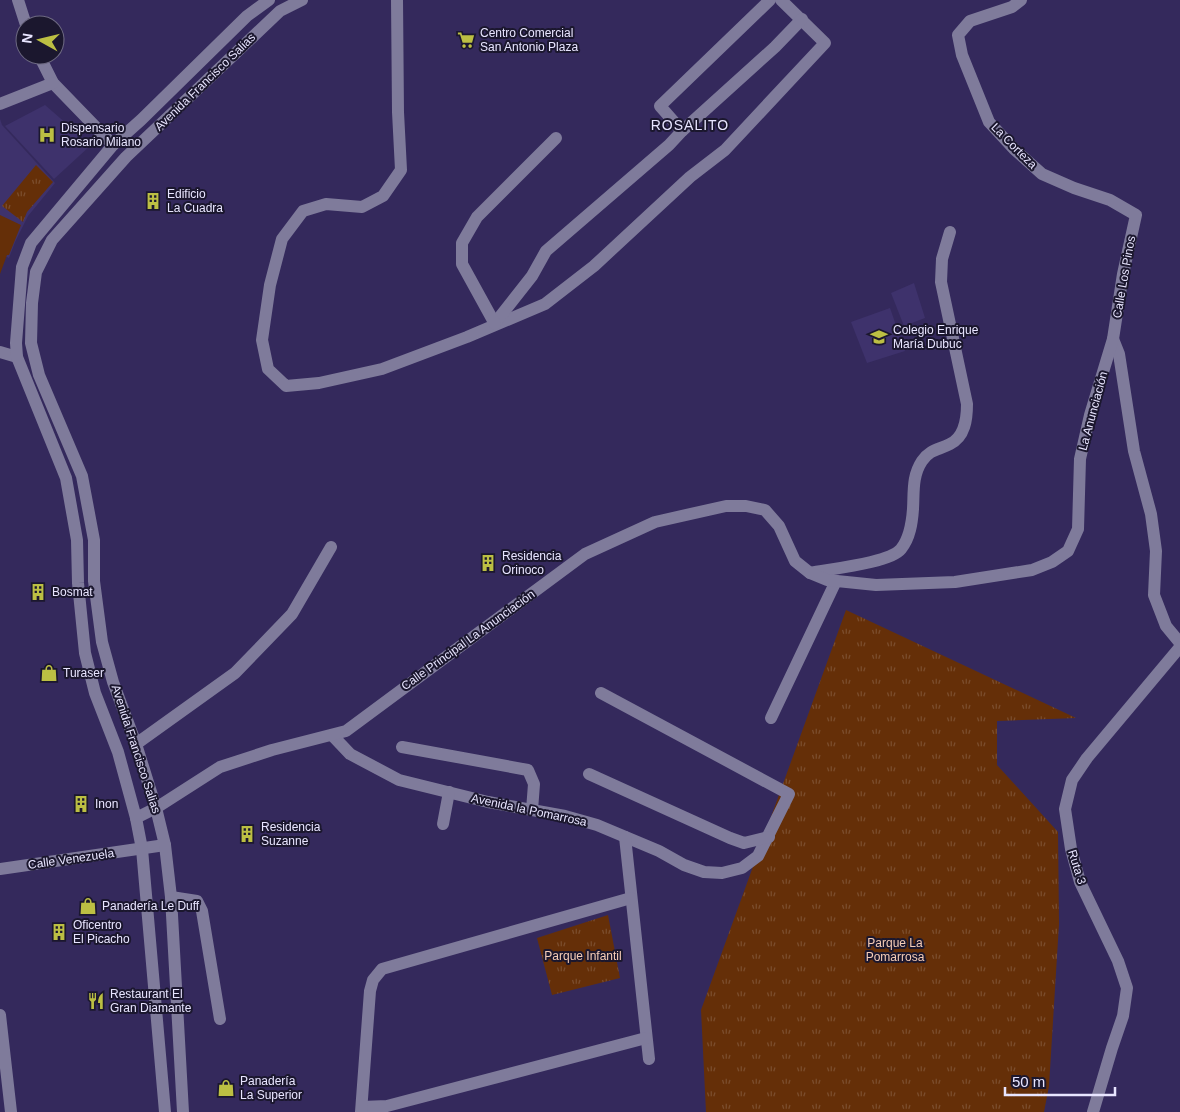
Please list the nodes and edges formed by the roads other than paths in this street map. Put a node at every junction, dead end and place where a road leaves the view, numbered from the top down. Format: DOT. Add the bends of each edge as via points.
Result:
graph roads {
  1 [pos="18,0"];
  2 [pos="269,0"];
  3 [pos="302,0"];
  4 [pos="397,0"];
  5 [pos="770,0"];
  6 [pos="781,0"];
  7 [pos="1022,0"];
  8 [pos="23,15"];
  9 [pos="802,19"];
  10 [pos="44,65"];
  11 [pos="53,82"];
  12 [pos="0,104"];
  13 [pos="682,131"];
  14 [pos="556,138"];
  15 [pos="113,145"];
  16 [pos="1136,215"];
  17 [pos="950,232"];
  18 [pos="495,324"];
  19 [pos="1113,339"];
  20 [pos="0,352"];
  21 [pos="17,357"];
  22 [pos="331,547"];
  23 [pos="1052,562"];
  24 [pos="810,573"];
  25 [pos="836,581"];
  26 [pos="1180,643"];
  27 [pos="1180,647"];
  28 [pos="601,693"];
  29 [pos="771,718"];
  30 [pos="332,736"];
  31 [pos="136,744"];
  32 [pos="402,747"];
  33 [pos="589,774"];
  34 [pos="449,792"];
  35 [pos="156,808"];
  36 [pos="532,810"];
  37 [pos="136,818"];
  38 [pos="443,824"];
  39 [pos="625,836"];
  40 [pos="768,838"];
  41 [pos="165,845"];
  42 [pos="142,849"];
  43 [pos="0,869"];
  44 [pos="171,897"];
  45 [pos="631,898"];
  46 [pos="0,1015"];
  47 [pos="220,1019"];
  48 [pos="646,1038"];
  49 [pos="649,1059"];
  50 [pos="362,1110"];
  51 [pos="11,1112"];
  52 [pos="165,1112"];
  53 [pos="184,1112"];
  54 [pos="1093,1112"];
  1 -- 8 [label="street"];
  2 -- 15 [label="street, Avenida Francisco Salias" via="247,16"];
  3 -- 31 [label="street, Avenida Francisco Salias" via="280,11 126,157 52,240 36,272 31,343 39,375 82,476 94,540 94,581 102,642"];
  4 -- 18 [label="street" via="401,170 383,196 362,207 326,204 303,212 282,239 270,285 262,340 268,369 286,386 319,383 382,369"];
  5 -- 13 [label="street" via="660,106"];
  6 -- 9 [label="street"];
  7 -- 16 [label="street, La Corteza" via="1012,7 970,21 958,35 989,122 1042,174 1110,200"];
  9 -- 13 [label="street"];
  9 -- 18 [label="street" via="824,43 725,150 690,176 594,266 545,304"];
  10 -- 11 [label="street"];
  11 -- 12 [label="street"];
  11 -- 15 [label="street"];
  13 -- 18 [label="street" via="546,251 532,276"];
  14 -- 18 [label="street" via="477,217 462,243 462,264"];
  15 -- 21 [label="street, Avenida Francisco Salias" via="31,244 22,267"];
  16 -- 19 [label="street, Calle Los Pinos"];
  17 -- 24 [label="street" via="942,259 941,282 964,388 967,419 960,436 951,444 928,453 915,473 912,522 901,550 884,559"];
  19 -- 23 [label="street, La Anunciación" via="1080,459 1078,529 1068,551"];
  19 -- 26 [label="street" via="1119,354 1134,451 1151,514 1156,551 1154,595 1166,626"];
  20 -- 21 [label="street"];
  21 -- 37 [label="street, Avenida Francisco Salias" via="66,478 77,540 85,653"];
  22 -- 31 [label="street" via="292,614 235,673"];
  23 -- 25 [label="street, Calle Principal La Anunciación" via="1032,570 956,582 876,585"];
  24 -- 25 [label="street, Calle Principal La Anunciación"];
  24 -- 30 [label="street, Calle Principal La Anunciación" via="795,561 779,526 765,510 726,506 655,522 586,554 346,731"];
  25 -- 29 [label="street"];
  27 -- 54 [label="street, Ruta 3" via="1087,758 1072,780 1065,809 1070,849 1080,882 1118,961 1127,988 1123,1016"];
  28 -- 40 [label="street" via="789,794"];
  30 -- 34 [label="street, Avenida la Pomarrosa" via="350,754 378,770 399,780"];
  30 -- 35 [label="street, Calle Principal La Anunciación" via="220,766"];
  31 -- 35 [label="street, Avenida Francisco Salias"];
  32 -- 36 [label="street" via="528,770 534,784"];
  33 -- 40 [label="street" via="730,838 744,843"];
  34 -- 36 [label="street, Avenida la Pomarrosa"];
  34 -- 38 [label="street"];
  35 -- 37 [label="street, Calle Principal La Anunciación"];
  35 -- 41 [label="street, Avenida Francisco Salias"];
  36 -- 39 [label="street, Avenida la Pomarrosa" via="565,816"];
  37 -- 42 [label="street, Avenida Francisco Salias"];
  39 -- 40 [label="street, Avenida la Pomarrosa" via="684,865 704,872 722,873 742,868 758,856"];
  39 -- 45 [label="street"];
  41 -- 42 [label="street, Calle Venezuela"];
  41 -- 44 [label="street, Avenida Francisco Salias"];
  42 -- 43 [label="street, Calle Venezuela"];
  42 -- 52 [label="street, Avenida Francisco Salias"];
  44 -- 47 [label="street" via="197,901 202,911"];
  44 -- 53 [label="street, Avenida Francisco Salias"];
  45 -- 48 [label="street"];
  45 -- 50 [label="street" via="382,970 373,980 370,991"];
  46 -- 51 [label="street"];
  48 -- 49 [label="street"];
  48 -- 50 [label="street"];
}
